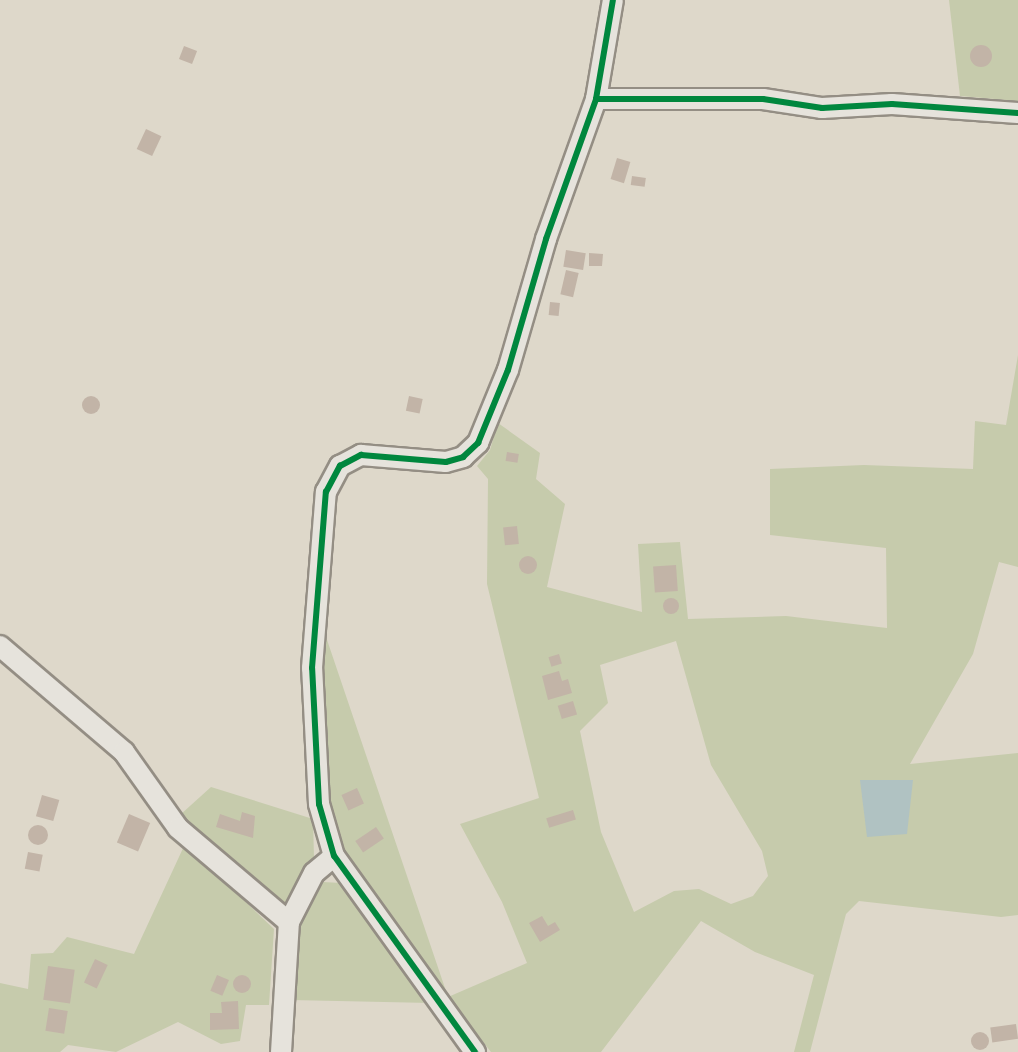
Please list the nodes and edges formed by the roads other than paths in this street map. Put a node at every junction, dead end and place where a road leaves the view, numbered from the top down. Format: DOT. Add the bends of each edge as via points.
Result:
graph roads {
  1 [pos="613,0"];
  2 [pos="596,99"];
  3 [pos="1018,113"];
  4 [pos="0,646"];
  5 [pos="334,856"];
  6 [pos="289,922"];
  7 [pos="281,1052"];
  8 [pos="475,1052"];
  1 -- 2 [label="street"];
  2 -- 3 [label="street" via="763,99 822,108 892,104"];
  2 -- 5 [label="street" via="546,239 508,370 478,442 464,457 446,462 361,455 340,466 326,492 312,668 320,804"];
  4 -- 6 [label="street" via="124,752 178,828"];
  5 -- 6 [label="street" via="314,873"];
  5 -- 8 [label="street"];
  6 -- 7 [label="street"];
}
